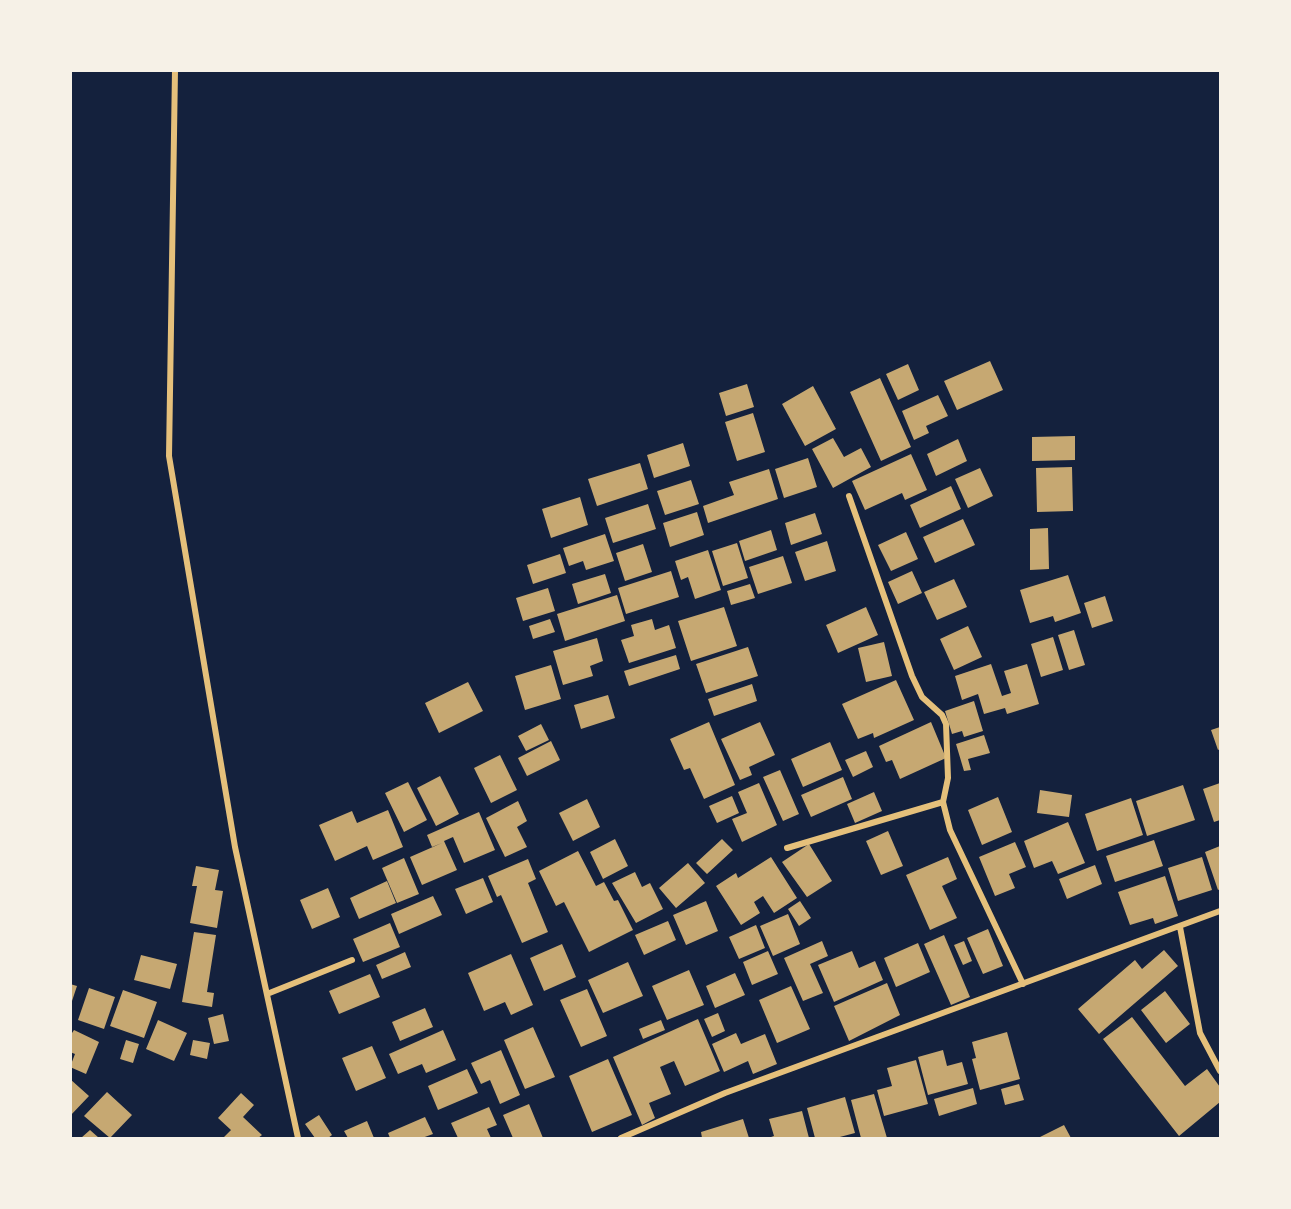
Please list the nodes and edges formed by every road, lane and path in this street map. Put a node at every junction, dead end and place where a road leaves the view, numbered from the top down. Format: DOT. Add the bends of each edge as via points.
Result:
graph roads {
  1 [pos="175,70"];
  2 [pos="849,496"];
  3 [pos="943,802"];
  4 [pos="787,848"];
  5 [pos="1221,910"];
  6 [pos="1180,927"];
  7 [pos="352,960"];
  8 [pos="1023,984"];
  9 [pos="267,994"];
  10 [pos="1221,1071"];
  11 [pos="298,1138"];
  12 [pos="621,1138"];
  1 -- 9 [label="street" via="169,456 235,847"];
  2 -- 3 [label="street" via="912,676 922,697 946,724 948,778"];
  3 -- 4 [label="street"];
  3 -- 8 [label="street" via="950,830"];
  5 -- 6 [label="street"];
  6 -- 8 [label="street"];
  6 -- 10 [label="street" via="1200,1033"];
  7 -- 9 [label="street"];
  8 -- 12 [label="street" via="725,1093"];
  9 -- 11 [label="street"];
}
